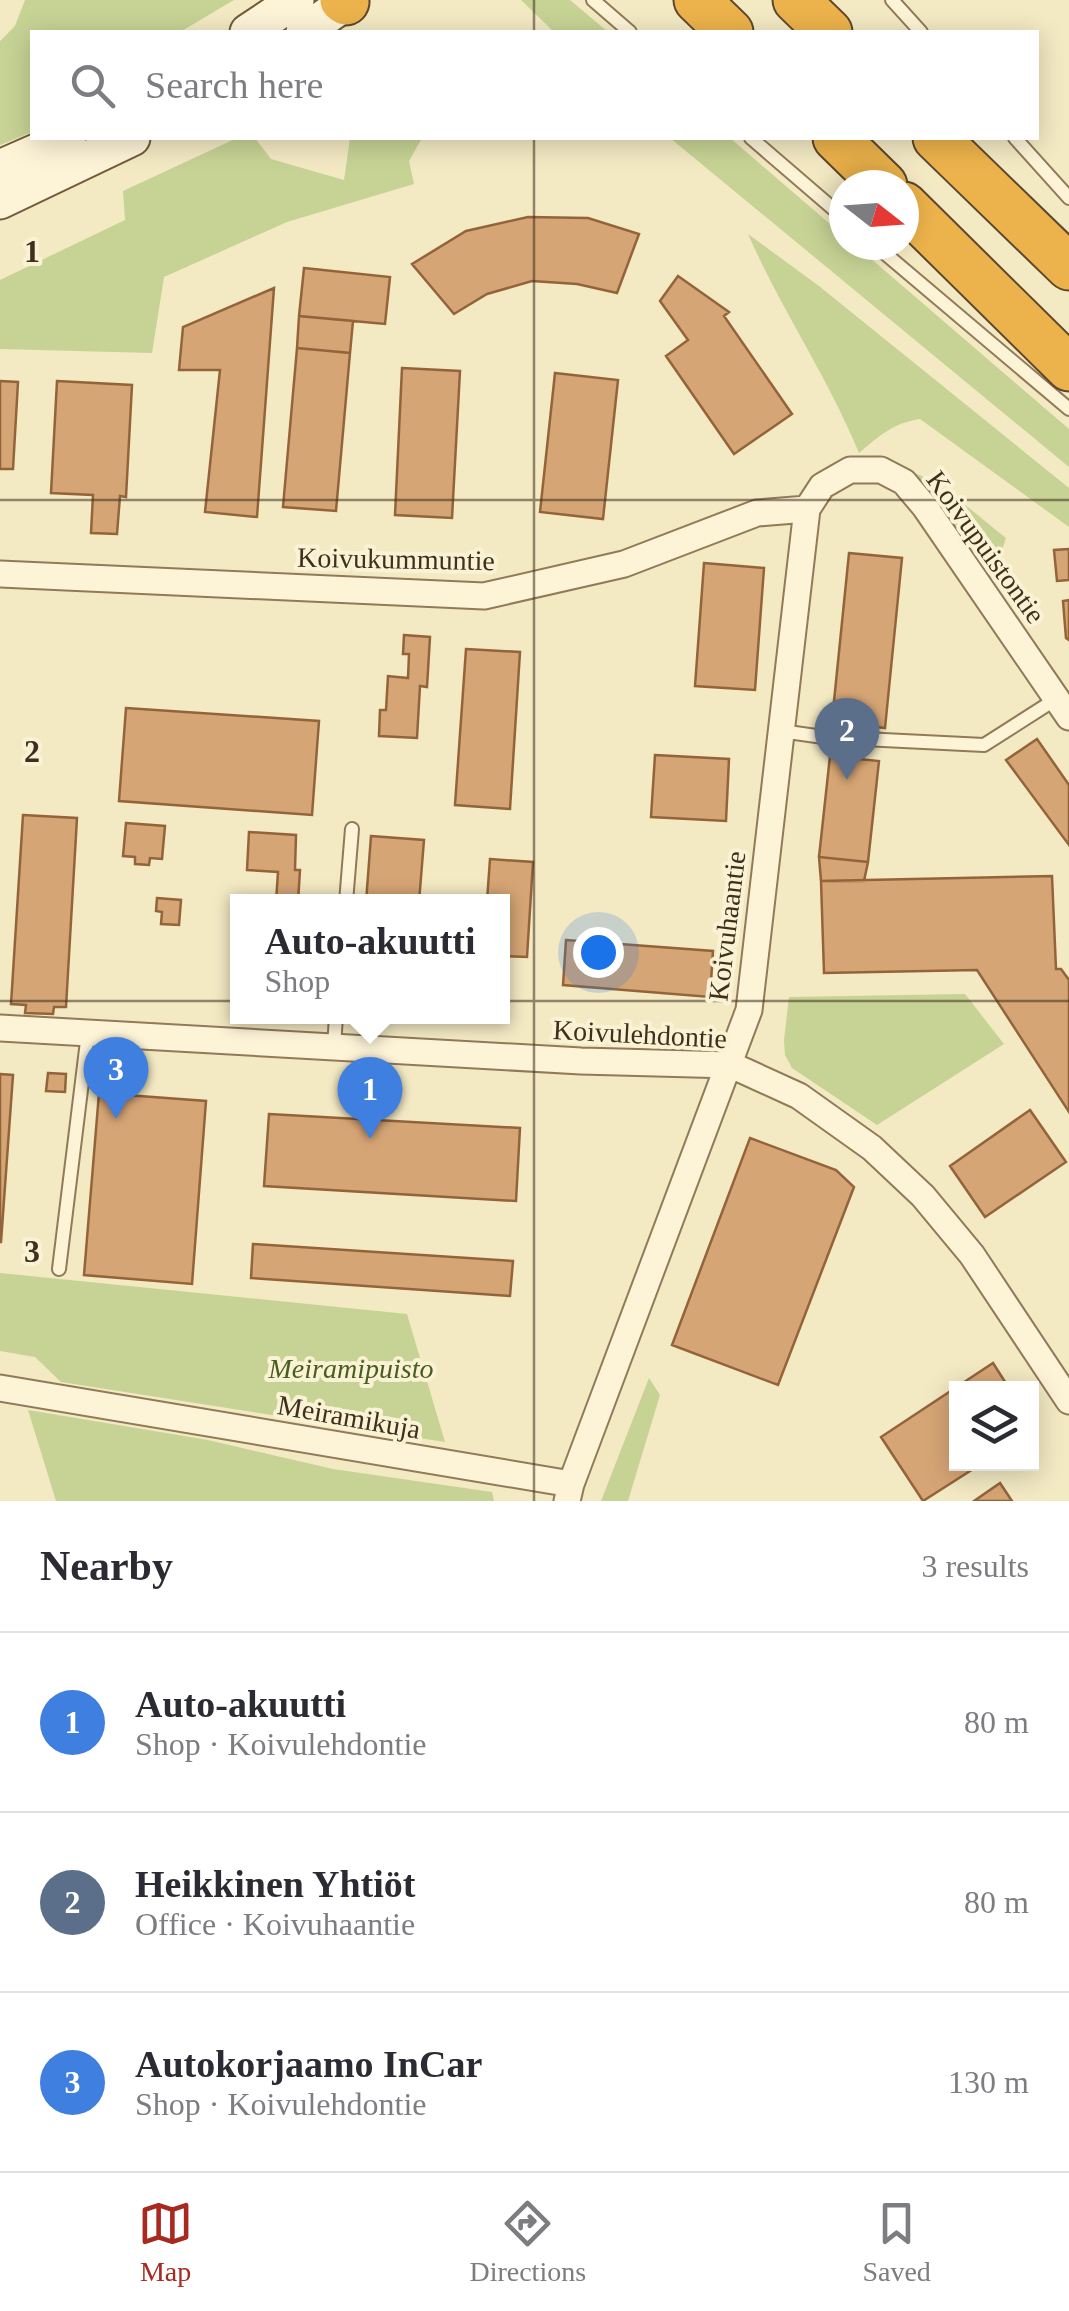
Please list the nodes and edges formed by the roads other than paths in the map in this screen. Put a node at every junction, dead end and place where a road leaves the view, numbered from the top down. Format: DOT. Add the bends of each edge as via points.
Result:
graph roads {
  1 [pos="296,0"];
  2 [pos="593,0"];
  3 [pos="697,0"];
  4 [pos="796,0"];
  5 [pos="892,0"];
  6 [pos="346,1"];
  7 [pos="251,30"];
  8 [pos="307,30"];
  9 [pos="628,30"];
  10 [pos="728,30"];
  11 [pos="827,30"];
  12 [pos="919,30"];
  13 [pos="63,140"];
  14 [pos="128,140"];
  15 [pos="753,140"];
  16 [pos="838,140"];
  17 [pos="938,140"];
  18 [pos="1018,140"];
  19 [pos="0,168"];
  20 [pos="869,170"];
  21 [pos="1069,198"];
  22 [pos="0,201"];
  23 [pos="829,205"];
  24 [pos="919,220"];
  25 [pos="893,260"];
  26 [pos="1069,267"];
  27 [pos="1069,368"];
  28 [pos="1069,409"];
  29 [pos="807,509"];
  30 [pos="0,574"];
  31 [pos="1063,708"];
  32 [pos="781,731"];
  33 [pos="352,829"];
  34 [pos="347,894"];
  35 [pos="335,1024"];
  36 [pos="0,1028"];
  37 [pos="88,1033"];
  38 [pos="334,1047"];
  39 [pos="730,1065"];
  40 [pos="59,1269"];
  41 [pos="0,1388"];
  42 [pos="1069,1402"];
  43 [pos="569,1493"];
  1 -- 7 [label="main road"];
  2 -- 9 [label="lane"];
  3 -- 10 [label="highway"];
  4 -- 11 [label="highway"];
  5 -- 12 [label="lane"];
  6 -- 8 [label="main road"];
  13 -- 19 [label="main road"];
  14 -- 22 [label="main road"];
  15 -- 23 [label="lane"];
  16 -- 20 [label="highway"];
  17 -- 26 [label="highway"];
  18 -- 21 [label="lane"];
  24 -- 27 [label="highway"];
  25 -- 28 [label="lane"];
  29 -- 30 [label="street, Koivukummuntie" via="757,513 624,564 484,596"];
  29 -- 31 [label="street, Koivupuistontie" via="822,486 850,470 881,470 904,482"];
  29 -- 32 [label="street, Koivuhaantie"];
  31 -- 32 [label="lane" via="984,745"];
  32 -- 39 [label="street, Koivuhaantie" via="749,1010"];
  33 -- 34 [label="lane"];
  35 -- 38 [label="lane"];
  36 -- 37 [label="street, Koivulehdontie"];
  37 -- 38 [label="street, Koivulehdontie"];
  37 -- 40 [label="lane"];
  38 -- 39 [label="street, Koivulehdontie"];
  39 -- 42 [label="street, Koivulehdontie" via="799,1096 872,1148 923,1196 972,1255"];
  39 -- 43 [label="street, Koivuhaantie"];
  41 -- 43 [label="street, Meiramikuja"];
}
